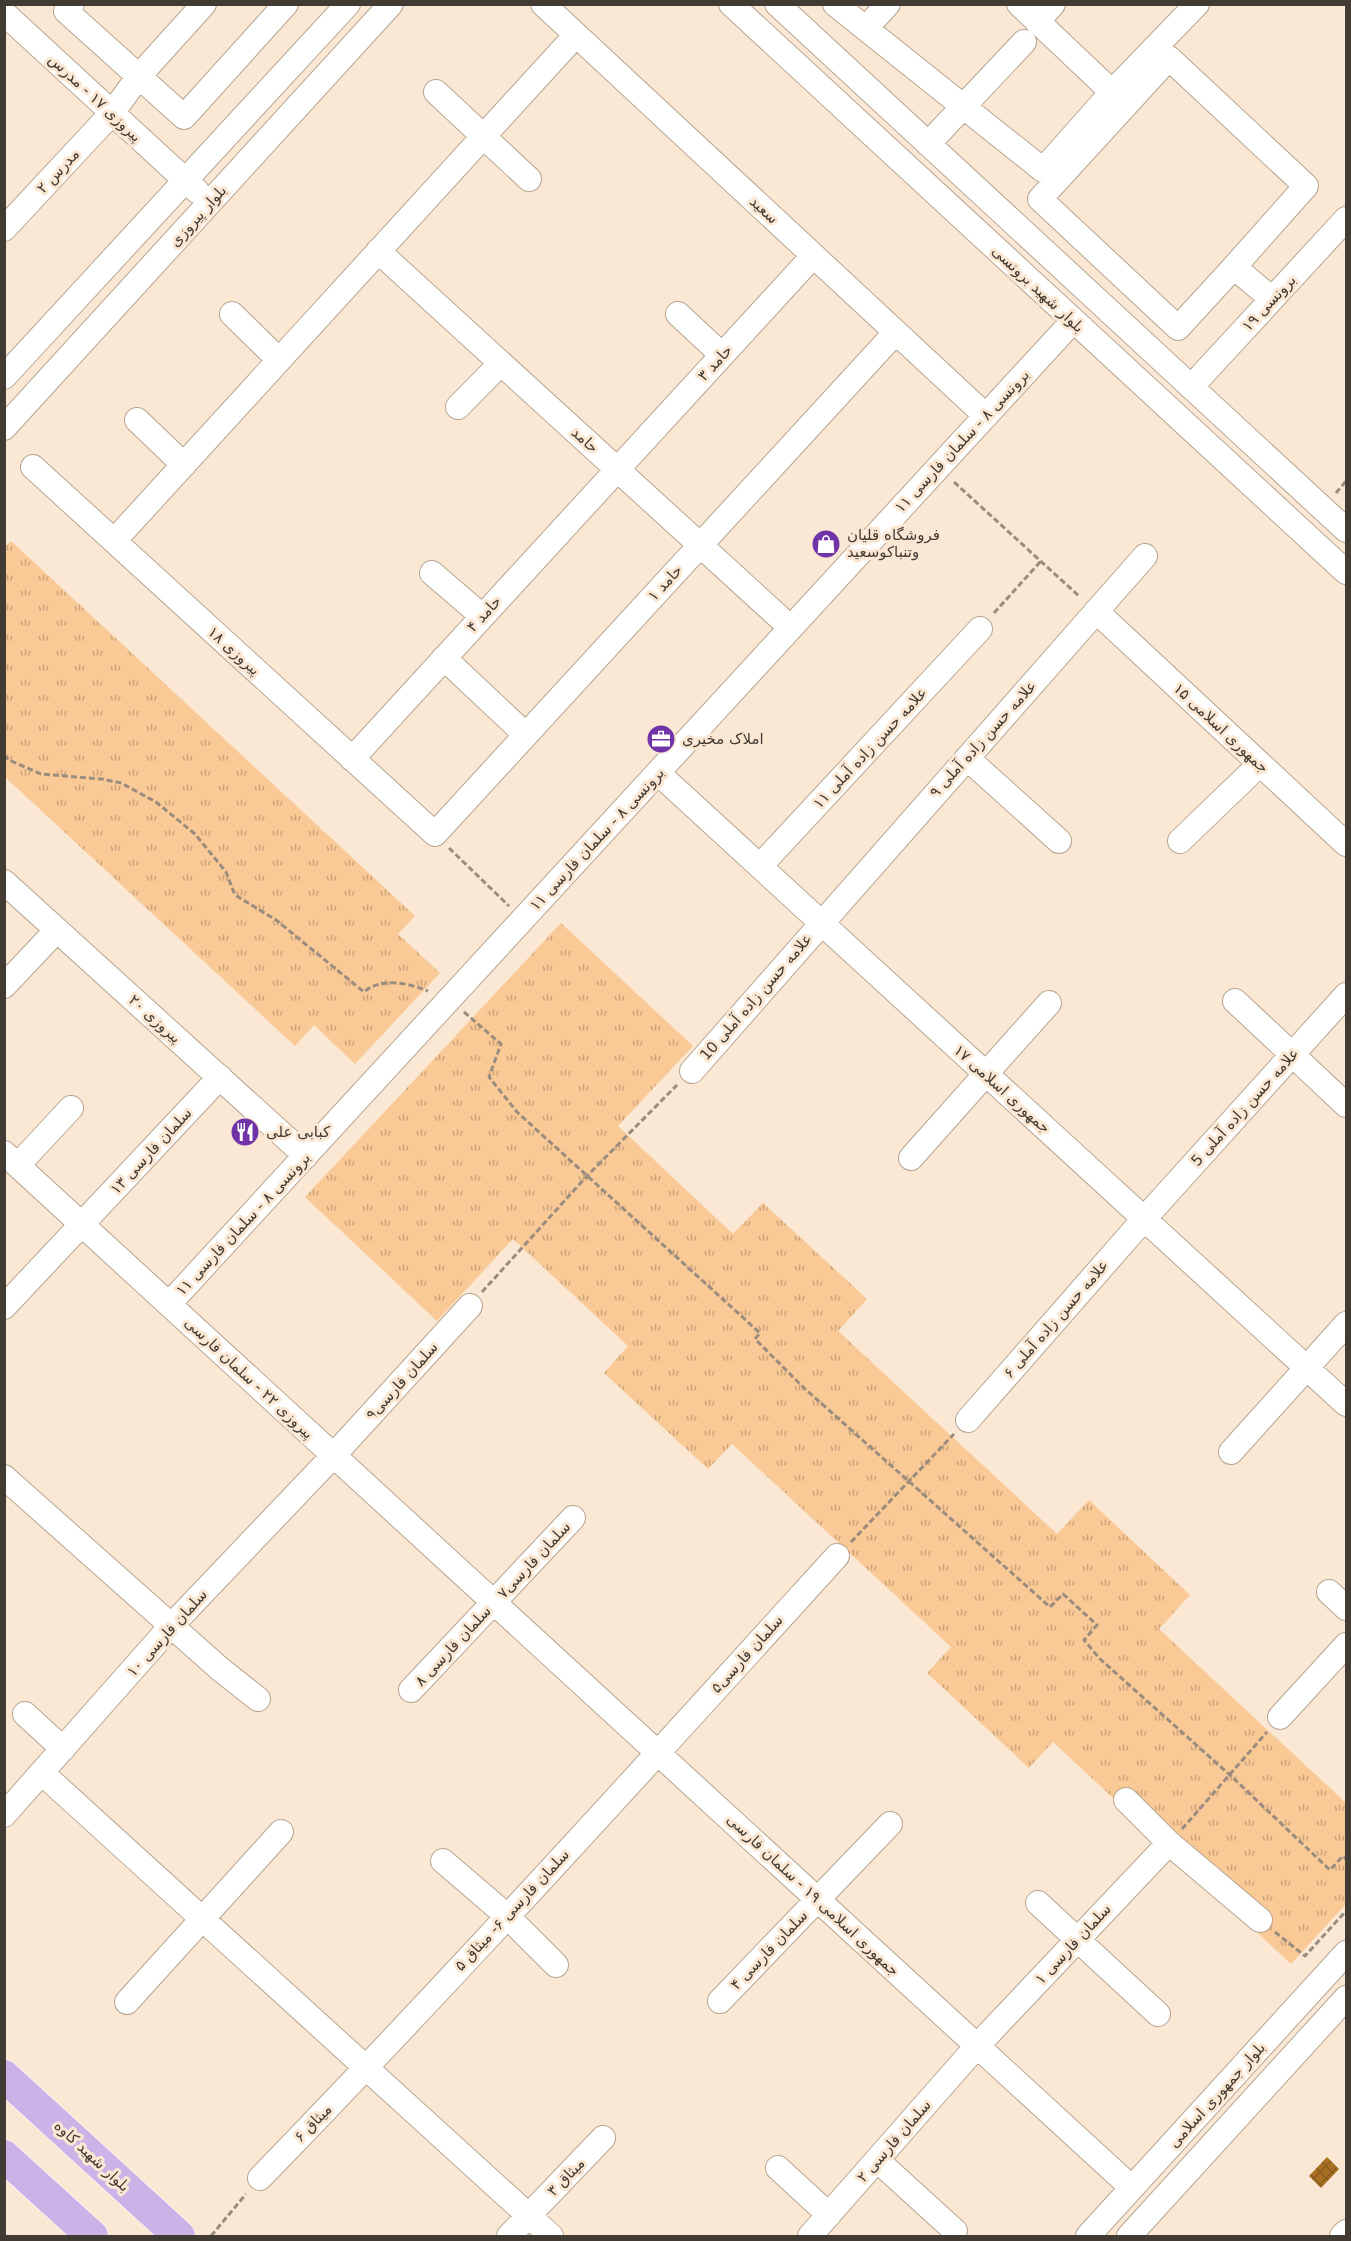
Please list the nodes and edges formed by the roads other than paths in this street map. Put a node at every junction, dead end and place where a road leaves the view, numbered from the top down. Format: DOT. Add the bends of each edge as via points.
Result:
graph roads {
  1 [pos="72,4"];
  2 [pos="204,4"];
  3 [pos="286,4"];
  4 [pos="348,4"];
  5 [pos="391,4"];
  6 [pos="543,4"];
  7 [pos="731,4"];
  8 [pos="777,4"];
  9 [pos="835,4"];
  10 [pos="888,4"];
  11 [pos="1019,4"];
  12 [pos="1197,4"];
  13 [pos="1045,13"];
  14 [pos="6,17"];
  15 [pos="866,28"];
  16 [pos="576,35"];
  17 [pos="1024,42"];
  18 [pos="138,76"];
  19 [pos="436,92"];
  20 [pos="1112,92"];
  21 [pos="964,105"];
  22 [pos="112,113"];
  23 [pos="483,136"];
  24 [pos="928,144"];
  25 [pos="529,179"];
  26 [pos="186,182"];
  27 [pos="209,203"];
  28 [pos="1347,219"];
  29 [pos="4,229"];
  30 [pos="378,251"];
  31 [pos="813,256"];
  32 [pos="1234,267"];
  33 [pos="1272,299"];
  34 [pos="232,314"];
  35 [pos="678,314"];
  36 [pos="1072,321"];
  37 [pos="896,332"];
  38 [pos="722,355"];
  39 [pos="279,360"];
  40 [pos="501,363"];
  41 [pos="4,377"];
  42 [pos="1191,387"];
  43 [pos="458,407"];
  44 [pos="986,416"];
  45 [pos="137,420"];
  46 [pos="4,428"];
  47 [pos="184,465"];
  48 [pos="33,467"];
  49 [pos="617,469"];
  50 [pos="1347,530"];
  51 [pos="114,541"];
  52 [pos="700,545"];
  53 [pos="1145,556"];
  54 [pos="1347,572"];
  55 [pos="432,573"];
  56 [pos="1096,611"];
  57 [pos="482,616"];
  58 [pos="791,628"];
  59 [pos="980,628"];
  60 [pos="444,658"];
  61 [pos="526,735"];
  62 [pos="967,758"];
  63 [pos="352,759"];
  64 [pos="1260,764"];
  65 [pos="658,774"];
  66 [pos="435,834"];
  67 [pos="1059,841"];
  68 [pos="1180,841"];
  69 [pos="1347,844"];
  70 [pos="760,866"];
  71 [pos="4,882"];
  72 [pos="821,923"];
  73 [pos="57,930"];
  74 [pos="4,986"];
  75 [pos="1347,994"];
  76 [pos="1235,1001"];
  77 [pos="1049,1003"];
  78 [pos="1293,1054"];
  79 [pos="692,1071"];
  80 [pos="985,1073"];
  81 [pos="220,1077"];
  82 [pos="1347,1105"];
  83 [pos="71,1108"];
  84 [pos="306,1156"];
  85 [pos="911,1158"];
  86 [pos="11,1159"];
  87 [pos="1144,1219"];
  88 [pos="82,1224"];
  89 [pos="169,1304"];
  90 [pos="470,1306"];
  91 [pos="4,1307"];
  92 [pos="1347,1324"];
  93 [pos="1307,1368"];
  94 [pos="1347,1404"];
  95 [pos="968,1420"];
  96 [pos="1231,1452"];
  97 [pos="334,1455"];
  98 [pos="4,1477"];
  99 [pos="573,1518"];
  100 [pos="837,1556"];
  101 [pos="494,1602"];
  102 [pos="172,1625"];
  103 [pos="1347,1645"];
  104 [pos="411,1690"];
  105 [pos="258,1699"];
  106 [pos="25,1714"];
  107 [pos="1280,1717"];
  108 [pos="63,1749"];
  109 [pos="658,1753"];
  110 [pos="42,1773"];
  111 [pos="1126,1800"];
  112 [pos="4,1815"];
  113 [pos="890,1824"];
  114 [pos="281,1832"];
  115 [pos="1169,1843"];
  116 [pos="443,1861"];
  117 [pos="818,1899"];
  118 [pos="1038,1903"];
  119 [pos="507,1916"];
  120 [pos="202,1919"];
  121 [pos="1260,1920"];
  122 [pos="1077,1940"];
  123 [pos="1347,1953"];
  124 [pos="556,1965"];
  125 [pos="1347,1998"];
  126 [pos="720,2001"];
  127 [pos="127,2002"];
  128 [pos="1158,2014"];
  129 [pos="977,2046"];
  130 [pos="366,2068"];
  131 [pos="4,2076"];
  132 [pos="603,2138"];
  133 [pos="4,2156"];
  134 [pos="877,2160"];
  135 [pos="778,2168"];
  136 [pos="260,2178"];
  137 [pos="1132,2188"];
  138 [pos="829,2215"];
  139 [pos="528,2216"];
  140 [pos="955,2230"];
  141 [pos="1347,2232"];
  142 [pos="92,2236"];
  143 [pos="179,2236"];
  144 [pos="509,2236"];
  145 [pos="551,2236"];
  146 [pos="810,2236"];
  147 [pos="1088,2236"];
  148 [pos="1129,2236"];
  149 [pos="1342,2236"];
  1 -- 18 [label="street" via="66,11"];
  2 -- 18 [label="street, مدرس ۲"];
  3 -- 18 [label="street" via="184,117"];
  4 -- 26 [label="street, بلوار پیروزی"];
  5 -- 27 [label="street, بلوار پیروزی"];
  6 -- 16 [label="street, سعید"];
  7 -- 36 [label="street, بلوار شهید برونسی"];
  8 -- 24 [label="street, بلوار شهید برونسی"];
  9 -- 15 [label="street"];
  10 -- 15 [label="street"];
  11 -- 13 [label="street"];
  12 -- 20 [label="street"];
  13 -- 20 [label="street"];
  14 -- 22 [label="street, پیروزی ۱۷ - مدرس"];
  15 -- 21 [label="street"];
  16 -- 23 [label="street"];
  16 -- 31 [label="street, سعید"];
  17 -- 21 [label="street"];
  18 -- 22 [label="street, مدرس ۲"];
  19 -- 23 [label="street"];
  20 -- 21 [label="street" via="1043,170"];
  21 -- 24 [label="street"];
  22 -- 26 [label="street, پیروزی ۱۷ - مدرس"];
  22 -- 29 [label="street, مدرس ۲"];
  23 -- 25 [label="street"];
  23 -- 30 [label="street"];
  24 -- 42 [label="street, بلوار شهید برونسی"];
  26 -- 27 [label="street, پیروزی ۱۷ - مدرس"];
  26 -- 41 [label="street, بلوار پیروزی"];
  27 -- 46 [label="street, بلوار پیروزی"];
  28 -- 33 [label="street, برونسی ۱۹"];
  30 -- 39 [label="street"];
  30 -- 40 [label="street, حامد"];
  31 -- 37 [label="street, سعید"];
  31 -- 38 [label="street, حامد ۳"];
  32 -- 32 [label="street" via="1178,328 1040,199 1170,58 1306,186"];
  32 -- 33 [label="street"];
  33 -- 42 [label="street, برونسی ۱۹"];
  34 -- 39 [label="street"];
  35 -- 38 [label="street"];
  36 -- 44 [label="street, برونسی ۸ - سلمان فارسی ۱۱"];
  36 -- 54 [label="street, بلوار شهید برونسی"];
  37 -- 44 [label="street, سعید"];
  37 -- 52 [label="street, حامد ۱"];
  38 -- 49 [label="street, حامد ۳"];
  39 -- 47 [label="street"];
  40 -- 43 [label="street"];
  40 -- 49 [label="street, حامد"];
  42 -- 50 [label="street, بلوار شهید برونسی"];
  44 -- 58 [label="street, برونسی ۸ - سلمان فارسی ۱۱"];
  45 -- 47 [label="street"];
  47 -- 51 [label="street"];
  48 -- 51 [label="street, پیروزی ۱۸"];
  49 -- 52 [label="street, حامد"];
  49 -- 57 [label="street, حامد ۴"];
  51 -- 63 [label="street, پیروزی ۱۸"];
  52 -- 58 [label="street, حامد"];
  52 -- 61 [label="street, حامد ۱"];
  53 -- 56 [label="street, علامه حسن زاده آملی ۹"];
  55 -- 57 [label="street"];
  56 -- 62 [label="street, علامه حسن زاده آملی ۹"];
  56 -- 64 [label="street, جمهوری اسلامی ۱۵"];
  57 -- 60 [label="street, حامد ۴"];
  58 -- 65 [label="street, برونسی ۸ - سلمان فارسی ۱۱"];
  59 -- 70 [label="street, علامه حسن زاده آملی ۱۱"];
  60 -- 61 [label="street"];
  60 -- 63 [label="street, حامد ۴"];
  61 -- 66 [label="street, حامد ۱"];
  62 -- 67 [label="street"];
  62 -- 72 [label="street, علامه حسن زاده آملی ۹"];
  63 -- 66 [label="street, پیروزی ۱۸"];
  64 -- 68 [label="street"];
  64 -- 69 [label="street, جمهوری اسلامی ۱۵"];
  65 -- 70 [label="street, جمهوری اسلامی ۱۷"];
  65 -- 84 [label="street, برونسی ۸ - سلمان فارسی ۱۱"];
  70 -- 72 [label="street, جمهوری اسلامی ۱۷"];
  71 -- 73 [label="street, پیروزی ۲۰"];
  72 -- 79 [label="street, علامه حسن زاده آملی 10"];
  72 -- 80 [label="street, جمهوری اسلامی ۱۷"];
  73 -- 74 [label="street"];
  73 -- 81 [label="street, پیروزی ۲۰"];
  75 -- 78 [label="street, علامه حسن زاده آملی 5"];
  76 -- 78 [label="street"];
  77 -- 80 [label="street"];
  78 -- 82 [label="street"];
  78 -- 87 [label="street, علامه حسن زاده آملی 5"];
  80 -- 85 [label="street"];
  80 -- 87 [label="street, جمهوری اسلامی ۱۷"];
  81 -- 84 [label="street, پیروزی ۲۰"];
  81 -- 88 [label="street, سلمان فارسی ۱۳"];
  83 -- 86 [label="street"];
  84 -- 89 [label="street, برونسی ۸ - سلمان فارسی ۱۱"];
  86 -- 88 [label="street, پیروزی ۲۲ - سلمان فارسی"];
  87 -- 93 [label="street, جمهوری اسلامی ۱۷"];
  87 -- 95 [label="street, علامه حسن زاده آملی ۶"];
  88 -- 89 [label="street, پیروزی ۲۲ - سلمان فارسی"];
  88 -- 91 [label="street, سلمان فارسی ۱۳"];
  89 -- 97 [label="street, پیروزی ۲۲ - سلمان فارسی"];
  90 -- 97 [label="street, سلمان فارسی۹"];
  92 -- 93 [label="street"];
  93 -- 94 [label="street, جمهوری اسلامی ۱۷"];
  93 -- 96 [label="street"];
  97 -- 101 [label="street, پیروزی ۲۲ - سلمان فارسی"];
  97 -- 102 [label="street, سلمان فارسی ۱۰"];
  98 -- 102 [label="street"];
  99 -- 101 [label="street, سلمان فارسی۷"];
  100 -- 109 [label="street, سلمان فارسی۵"];
  101 -- 104 [label="street, سلمان فارسی ۸"];
  101 -- 109 [label="street, جمهوری اسلامی ۱۹ - سلمان فارسی"];
  102 -- 105 [label="street"];
  102 -- 108 [label="street, سلمان فارسی ۱۰"];
  103 -- 107 [label="street"];
  106 -- 108 [label="street"];
  108 -- 110 [label="street, سلمان فارسی ۱۰"];
  109 -- 117 [label="street, جمهوری اسلامی ۱۹ - سلمان فارسی"];
  109 -- 119 [label="street, سلمان فارسی ۶- میثاق ۵"];
  110 -- 112 [label="street, سلمان فارسی ۱۰"];
  110 -- 120 [label="street"];
  111 -- 115 [label="street"];
  113 -- 117 [label="street, سلمان فارسی ۴"];
  114 -- 120 [label="street"];
  115 -- 121 [label="street"];
  115 -- 122 [label="street, سلمان فارسی ۱"];
  116 -- 119 [label="street"];
  117 -- 126 [label="street, سلمان فارسی ۴"];
  117 -- 129 [label="street, جمهوری اسلامی ۱۹ - سلمان فارسی"];
  118 -- 122 [label="street"];
  119 -- 124 [label="street"];
  119 -- 130 [label="street, سلمان فارسی ۶- میثاق ۵"];
  120 -- 127 [label="street"];
  120 -- 130 [label="street"];
  122 -- 128 [label="street"];
  122 -- 129 [label="street, سلمان فارسی ۱"];
  123 -- 137 [label="street, بلوار جمهوری اسلامی"];
  125 -- 148 [label="street, بلوار جمهوری اسلامی"];
  129 -- 134 [label="street, سلمان فارسی ۲"];
  129 -- 137 [label="street, جمهوری اسلامی ۱۹ - سلمان فارسی"];
  130 -- 136 [label="street, میثاق ۶"];
  130 -- 139 [label="street"];
  131 -- 143 [label="main road, بلوار شهید کاوه"];
  132 -- 139 [label="street, میثاق ۳"];
  133 -- 142 [label="main road"];
  134 -- 138 [label="street, سلمان فارسی ۲"];
  134 -- 140 [label="street"];
  135 -- 138 [label="street"];
  137 -- 147 [label="street, بلوار جمهوری اسلامی"];
  138 -- 146 [label="street, سلمان فارسی ۲"];
  139 -- 144 [label="street, میثاق ۳"];
  139 -- 145 [label="street"];
  141 -- 149 [label="street"];
}
